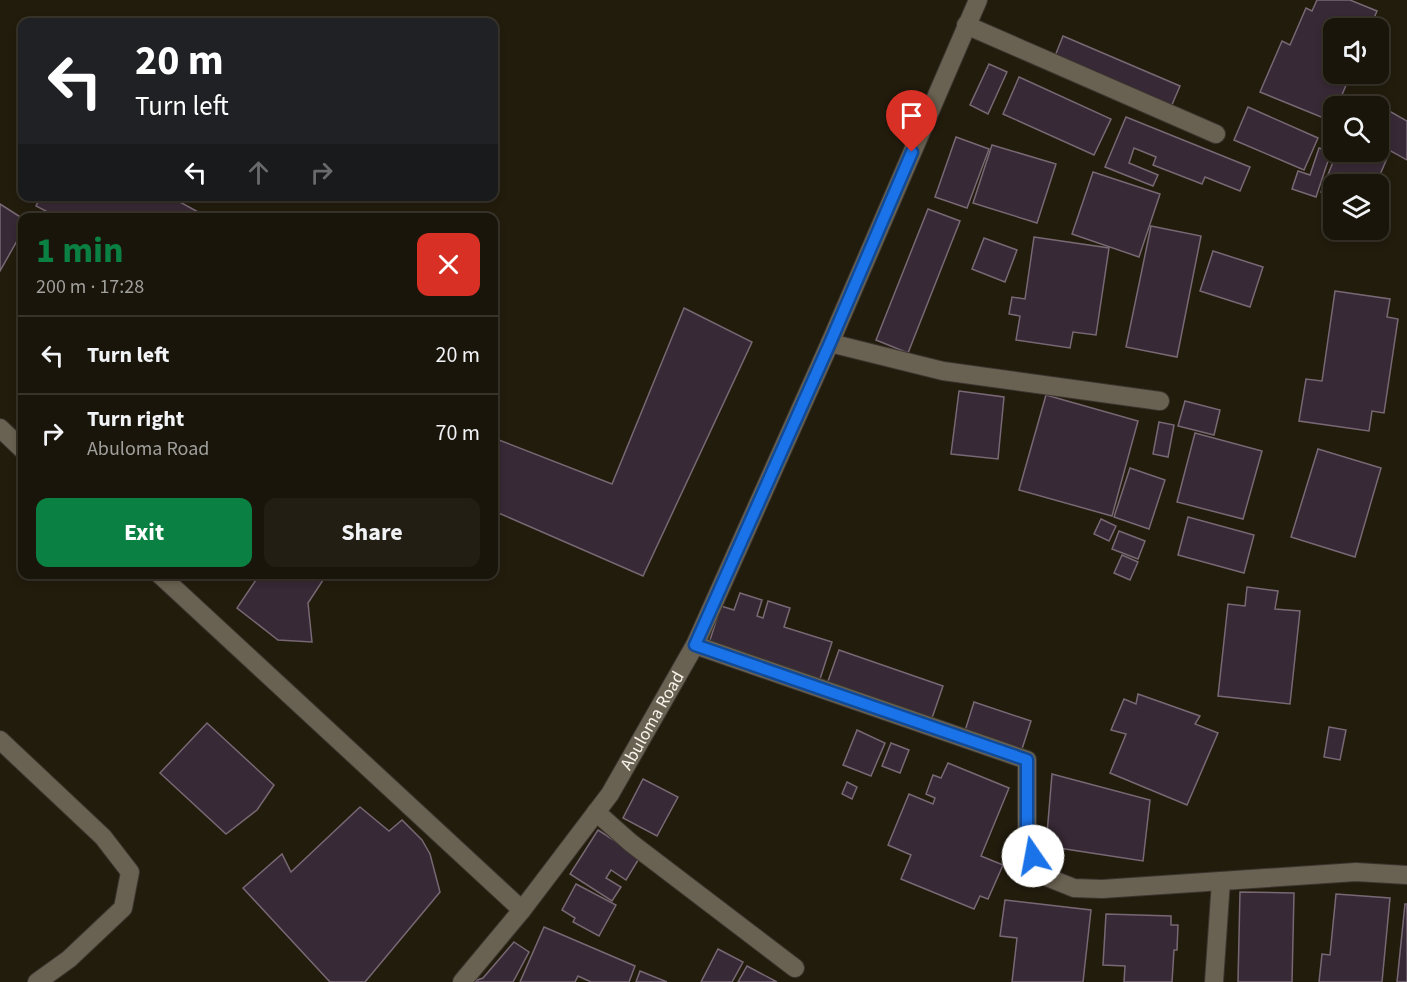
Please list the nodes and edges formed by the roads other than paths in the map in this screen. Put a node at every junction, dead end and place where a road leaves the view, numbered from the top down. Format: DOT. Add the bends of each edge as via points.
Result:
graph roads {
  1 [pos="978,0"];
  2 [pos="966,25"];
  3 [pos="1216,134"];
  4 [pos="830,343"];
  5 [pos="1160,401"];
  6 [pos="0,428"];
  7 [pos="18,445"];
  8 [pos="164,579"];
  9 [pos="695,645"];
  10 [pos="0,740"];
  11 [pos="596,812"];
  12 [pos="1407,875"];
  13 [pos="1221,881"];
  14 [pos="522,910"];
  15 [pos="795,968"];
  16 [pos="37,982"];
  17 [pos="462,982"];
  18 [pos="1214,982"];
  1 -- 2 [label="street, Abuloma Road"];
  2 -- 3 [label="street"];
  2 -- 4 [label="street, Abuloma Road"];
  4 -- 5 [label="street" via="944,371"];
  4 -- 9 [label="street, Abuloma Road"];
  6 -- 7 [label="street"];
  8 -- 14 [label="street"];
  9 -- 11 [label="street, Abuloma Road"];
  9 -- 13 [label="street" via="1027,760 1027,837 1039,874 1074,888 1102,890"];
  10 -- 16 [label="street" via="103,837 130,872 123,908 69,959"];
  11 -- 14 [label="street, Abuloma Road"];
  11 -- 15 [label="street"];
  12 -- 13 [label="street" via="1356,872"];
  13 -- 18 [label="street"];
  14 -- 17 [label="street, Abuloma Road"];
}
